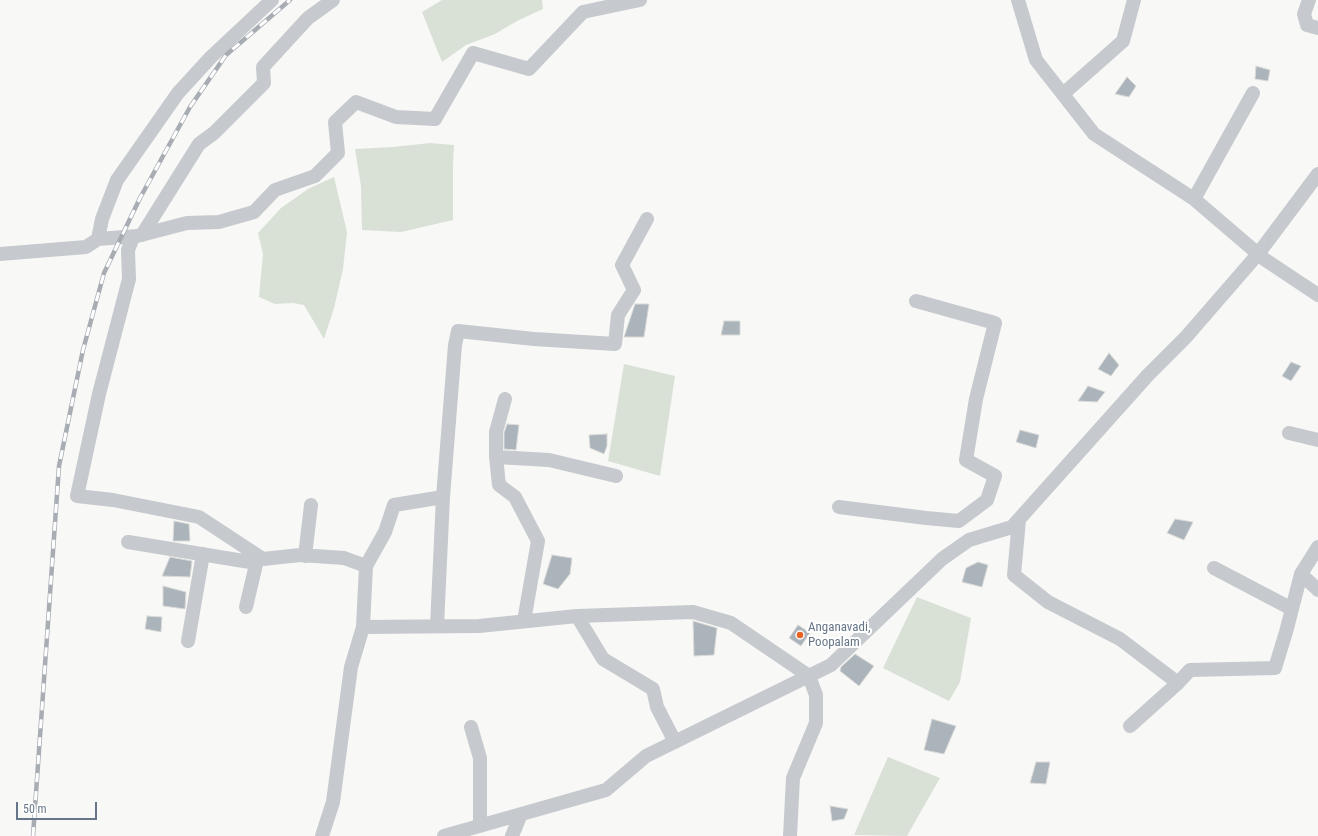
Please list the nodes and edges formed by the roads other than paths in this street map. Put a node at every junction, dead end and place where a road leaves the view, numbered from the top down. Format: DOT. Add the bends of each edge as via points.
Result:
graph roads {
  1 [pos="272,0"];
  2 [pos="333,0"];
  3 [pos="640,0"];
  4 [pos="1018,0"];
  5 [pos="1134,0"];
  6 [pos="1309,0"];
  7 [pos="1318,28"];
  8 [pos="1253,93"];
  9 [pos="1062,94"];
  10 [pos="1318,174"];
  11 [pos="1194,199"];
  12 [pos="647,219"];
  13 [pos="137,236"];
  14 [pos="98,239"];
  15 [pos="0,254"];
  16 [pos="1258,254"];
  17 [pos="1318,295"];
  18 [pos="916,301"];
  19 [pos="505,399"];
  20 [pos="1289,433"];
  21 [pos="1318,440"];
  22 [pos="496,457"];
  23 [pos="616,476"];
  24 [pos="443,497"];
  25 [pos="311,505"];
  26 [pos="839,507"];
  27 [pos="1019,520"];
  28 [pos="128,542"];
  29 [pos="1318,547"];
  30 [pos="203,554"];
  31 [pos="305,556"];
  32 [pos="257,559"];
  33 [pos="366,566"];
  34 [pos="1214,568"];
  35 [pos="1301,574"];
  36 [pos="1318,590"];
  37 [pos="246,607"];
  38 [pos="1292,609"];
  39 [pos="577,616"];
  40 [pos="524,621"];
  41 [pos="437,626"];
  42 [pos="363,627"];
  43 [pos="188,641"];
  44 [pos="809,676"];
  45 [pos="1178,683"];
  46 [pos="471,726"];
  47 [pos="1130,726"];
  48 [pos="675,742"];
  49 [pos="521,814"];
  50 [pos="480,826"];
  51 [pos="322,836"];
  52 [pos="444,836"];
  53 [pos="512,836"];
  54 [pos="790,836"];
  1 -- 14 [label="street" via="178,93 117,180 102,219"];
  2 -- 13 [label="street" via="308,18 263,68 264,83 214,133 199,144"];
  3 -- 13 [label="street" via="583,12 529,69 472,53 435,119 396,117 356,102 336,122 338,153 315,176 275,190 254,212 219,222 187,223"];
  4 -- 9 [label="street" via="1036,60"];
  5 -- 9 [label="street" via="1123,41"];
  6 -- 7 [label="street" via="1304,14 1307,25"];
  8 -- 11 [label="street"];
  9 -- 11 [label="street" via="1094,134"];
  10 -- 16 [label="street"];
  11 -- 16 [label="street"];
  12 -- 24 [label="street" via="622,265 634,290 618,315 615,344 458,331"];
  13 -- 14 [label="street"];
  13 -- 32 [label="street" via="128,250 129,279 99,394 77,496 113,500 199,517"];
  14 -- 15 [label="street" via="86,247"];
  16 -- 17 [label="street"];
  16 -- 27 [label="street" via="1186,338 1148,375"];
  18 -- 26 [label="street" via="995,323 976,399 966,460 995,476 987,500 959,521"];
  19 -- 22 [label="street" via="496,432"];
  20 -- 21 [label="street"];
  22 -- 23 [label="street" via="549,460"];
  22 -- 40 [label="street" via="499,485 515,497 538,541"];
  24 -- 33 [label="street" via="394,505 385,532"];
  24 -- 41 [label="street"];
  25 -- 31 [label="street"];
  27 -- 44 [label="street" via="1012,527 969,540 942,559 831,665"];
  27 -- 45 [label="street" via="1014,575 1048,602 1120,639"];
  28 -- 30 [label="street"];
  29 -- 35 [label="street"];
  30 -- 32 [label="street"];
  30 -- 43 [label="street"];
  31 -- 32 [label="street"];
  31 -- 33 [label="street" via="344,558"];
  32 -- 37 [label="street"];
  33 -- 42 [label="street"];
  34 -- 38 [label="street"];
  35 -- 36 [label="street"];
  35 -- 38 [label="street"];
  38 -- 45 [label="street" via="1275,668 1190,670"];
  39 -- 40 [label="street"];
  39 -- 44 [label="street" via="693,612 731,623"];
  39 -- 48 [label="street" via="603,659 653,689 657,707"];
  40 -- 41 [label="street" via="479,626"];
  41 -- 42 [label="street"];
  42 -- 51 [label="street" via="351,666 332,802"];
  44 -- 48 [label="street"];
  44 -- 54 [label="street" via="816,695 816,723 793,778"];
  45 -- 47 [label="street"];
  46 -- 50 [label="street" via="480,758"];
  48 -- 49 [label="street" via="646,756 606,790"];
  49 -- 50 [label="street"];
  49 -- 53 [label="street"];
  50 -- 52 [label="street"];
}
